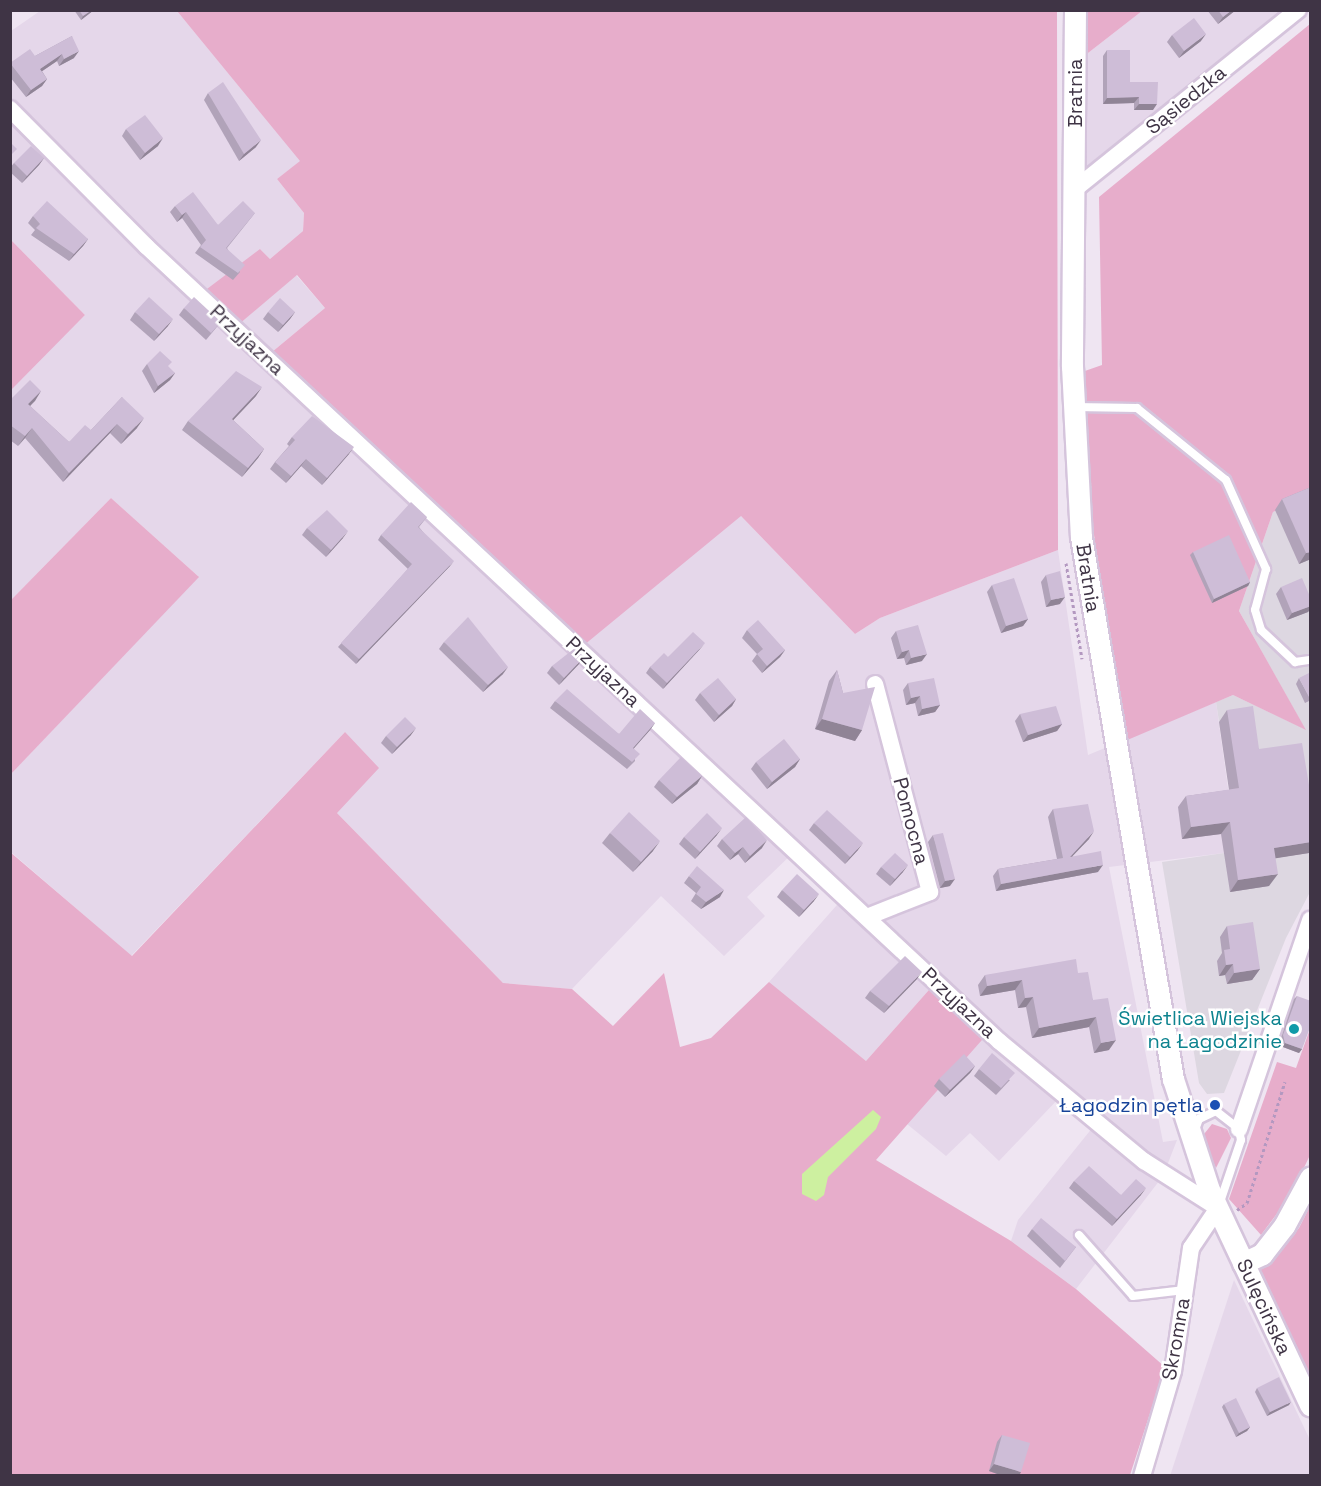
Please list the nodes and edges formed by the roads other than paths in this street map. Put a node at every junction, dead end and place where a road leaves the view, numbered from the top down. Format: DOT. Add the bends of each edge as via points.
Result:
graph roads {
  1 [pos="1075,10"];
  2 [pos="1298,10"];
  3 [pos="10,109"];
  4 [pos="1075,189"];
  5 [pos="1074,407"];
  6 [pos="1311,660"];
  7 [pos="875,684"];
  8 [pos="867,917"];
  9 [pos="1311,920"];
  10 [pos="1239,1129"];
  11 [pos="1192,1137"];
  12 [pos="1311,1178"];
  13 [pos="1220,1214"];
  14 [pos="1079,1235"];
  15 [pos="1243,1263"];
  16 [pos="1185,1290"];
  17 [pos="1308,1399"];
  18 [pos="1142,1476"];
  1 -- 4 [label="street, Bratnia"];
  2 -- 4 [label="street, Sąsiedzka"];
  3 -- 8 [label="street, Przyjazna" via="146,246"];
  4 -- 5 [label="street, Bratnia"];
  5 -- 6 [label="lane" via="1137,408 1226,480 1266,569 1255,610 1260,630 1295,662"];
  5 -- 11 [label="street, Bratnia" via="1081,537 1173,1079"];
  7 -- 8 [label="street, Pomocna" via="930,892"];
  8 -- 13 [label="street, Przyjazna" via="1055,1092"];
  9 -- 10 [label="street"];
  10 -- 11 [label="lane" via="1216,1112 1199,1119"];
  10 -- 13 [label="lane" via="1241,1140"];
  11 -- 13 [label="street, Bratnia"];
  12 -- 15 [label="street" via="1284,1226 1262,1254"];
  13 -- 15 [label="street, Sulęcińska"];
  13 -- 16 [label="street, Skromna" via="1191,1248"];
  14 -- 16 [label="lane" via="1134,1296"];
  15 -- 17 [label="street, Sulęcińska"];
  16 -- 18 [label="street, Skromna" via="1173,1371"];
}
